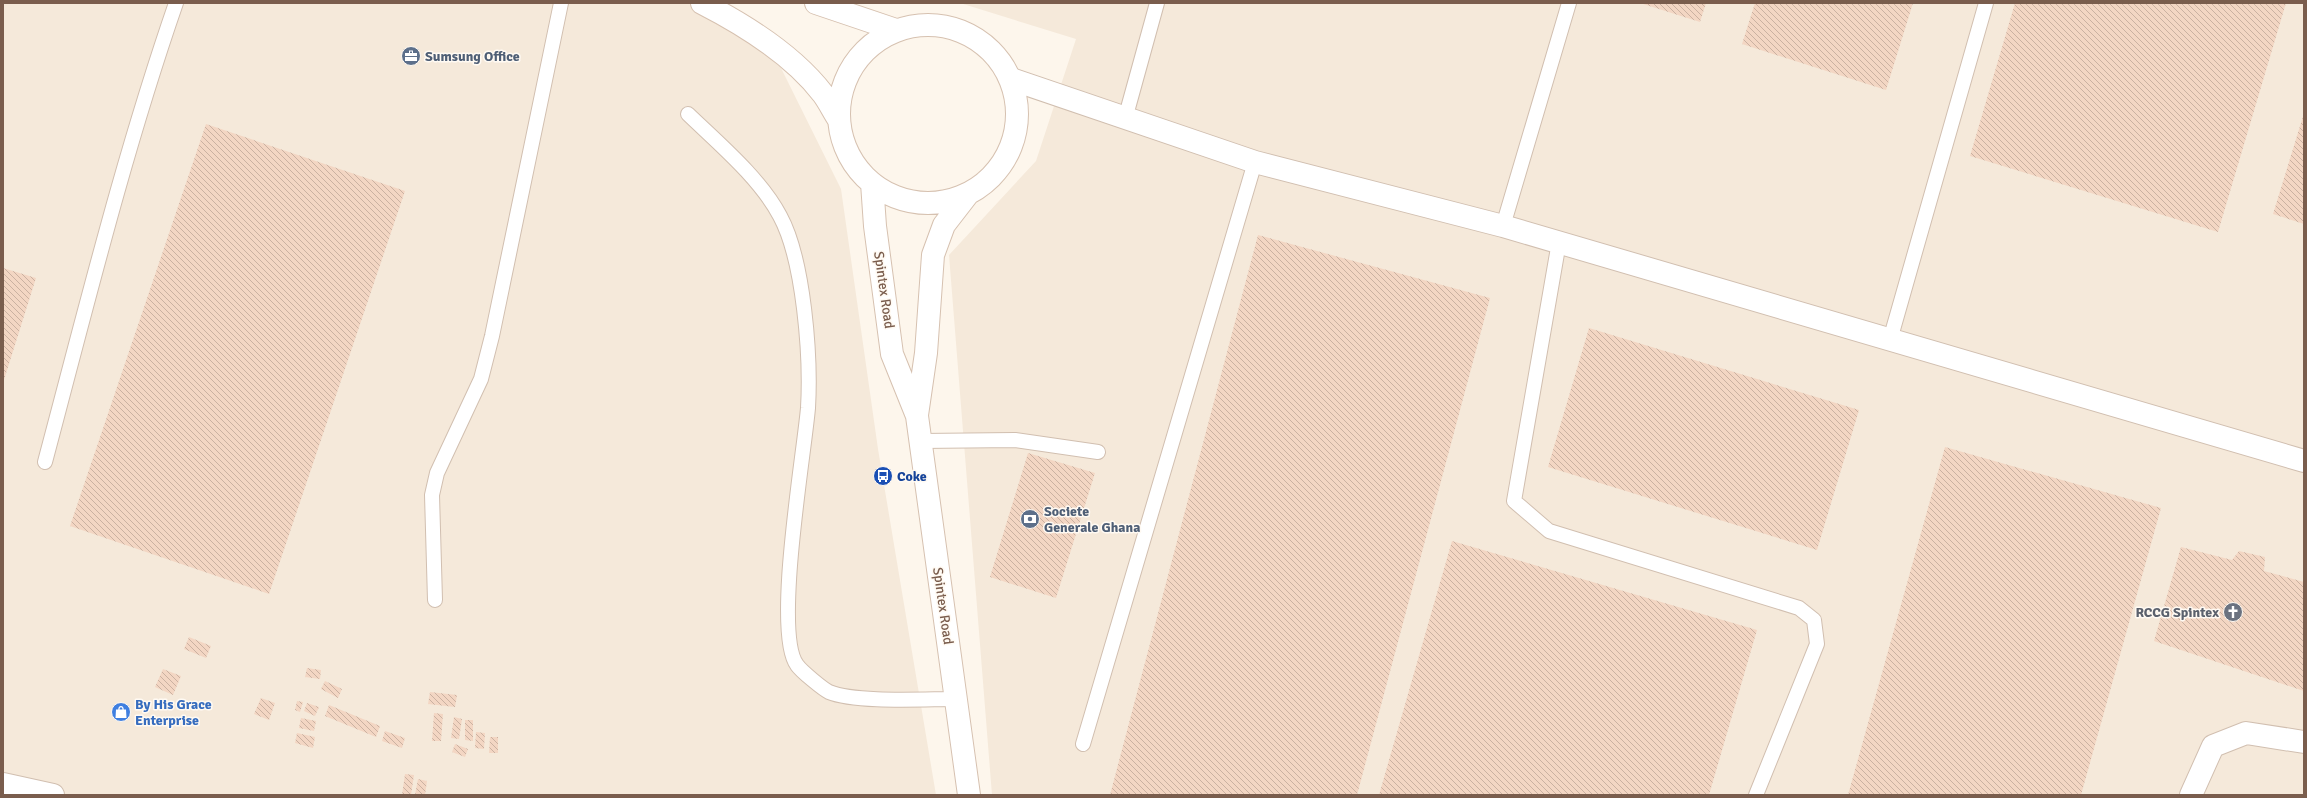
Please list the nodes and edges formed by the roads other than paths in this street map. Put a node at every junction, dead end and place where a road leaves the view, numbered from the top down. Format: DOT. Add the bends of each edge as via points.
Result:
graph roads {
  1 [pos="176,3"];
  2 [pos="561,3"];
  3 [pos="702,3"];
  4 [pos="816,3"];
  5 [pos="1157,3"];
  6 [pos="1569,3"];
  7 [pos="1986,3"];
  8 [pos="896,30"];
  9 [pos="1011,79"];
  10 [pos="688,114"];
  11 [pos="1126,119"];
  12 [pos="839,120"];
  13 [pos="1255,162"];
  14 [pos="872,183"];
  15 [pos="968,194"];
  16 [pos="1503,226"];
  17 [pos="1559,242"];
  18 [pos="1890,340"];
  19 [pos="917,416"];
  20 [pos="921,441"];
  21 [pos="1098,452"];
  22 [pos="2304,461"];
  23 [pos="44,462"];
  24 [pos="435,600"];
  25 [pos="955,699"];
  26 [pos="2304,742"];
  27 [pos="1083,744"];
  28 [pos="3,784"];
  29 [pos="53,795"];
  30 [pos="969,795"];
  31 [pos="1756,795"];
  32 [pos="2190,795"];
  1 -- 23 [label="lane" via="154,66"];
  2 -- 24 [label="lane" via="481,379 437,473 432,495"];
  3 -- 12 [label="main road" via="766,42 801,71 823,94"];
  4 -- 8 [label="main road"];
  5 -- 11 [label="lane"];
  6 -- 16 [label="lane"];
  7 -- 18 [label="lane"];
  8 -- 9 [label="main road" via="930,24 963,31 992,50"];
  8 -- 12 [label="main road" via="864,50 844,82"];
  9 -- 11 [label="main road"];
  9 -- 15 [label="main road" via="1018,112 1013,145 995,174"];
  10 -- 25 [label="lane" via="758,185 780,216 797,261 809,379 790,569 788,643 796,665 829,692 858,697"];
  11 -- 13 [label="main road"];
  12 -- 14 [label="main road" via="844,144 852,160"];
  13 -- 16 [label="main road"];
  13 -- 27 [label="lane"];
  14 -- 15 [label="main road" via="902,199 915,201 936,203"];
  14 -- 19 [label="main road, Spintex Road" via="875,226 892,354"];
  15 -- 19 [label="main road, Spintex Road" via="944,225 932,255 926,353"];
  16 -- 17 [label="main road"];
  17 -- 18 [label="main road"];
  17 -- 31 [label="lane" via="1514,501 1549,531 1799,608 1814,620 1817,644"];
  18 -- 22 [label="main road"];
  19 -- 20 [label="main road, Spintex Road"];
  20 -- 21 [label="lane" via="1015,440"];
  20 -- 25 [label="main road, Spintex Road"];
  25 -- 30 [label="main road, Spintex Road"];
  26 -- 32 [label="main road" via="2246,733 2213,746"];
  28 -- 29 [label="main road"];
}
